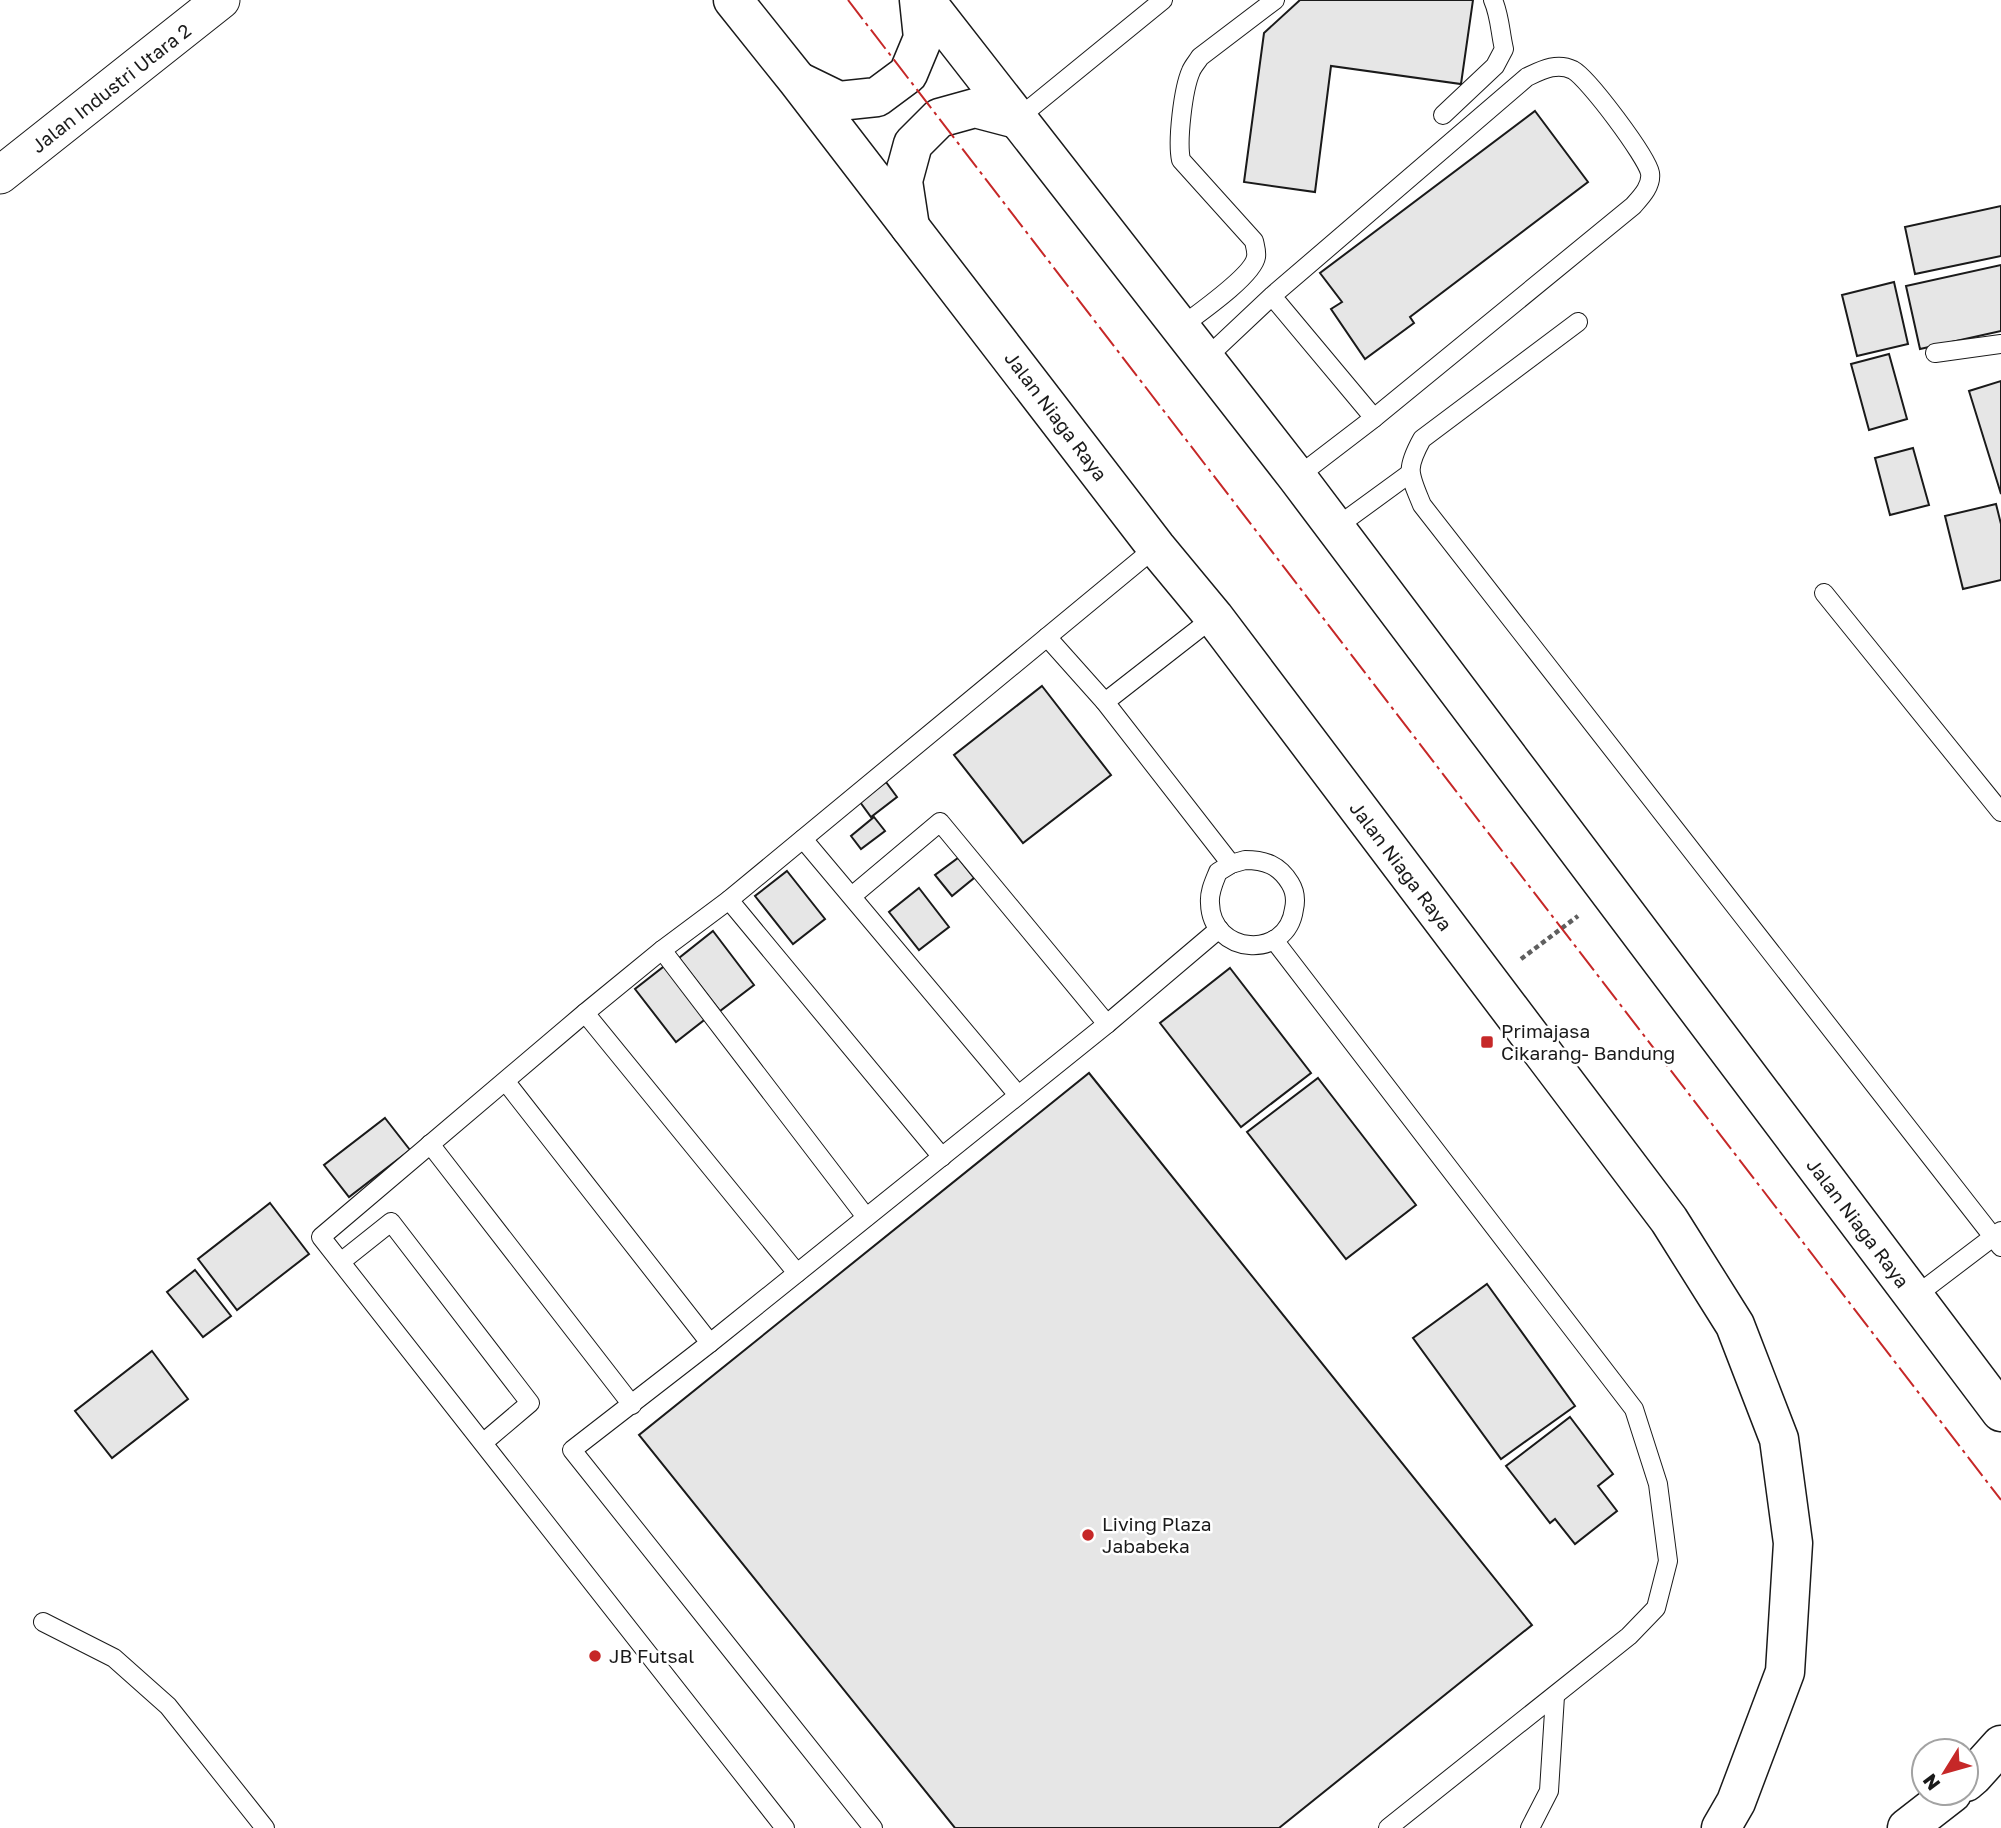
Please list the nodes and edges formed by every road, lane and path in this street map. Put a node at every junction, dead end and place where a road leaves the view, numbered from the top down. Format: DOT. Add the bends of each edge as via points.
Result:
graph roads {
  1 [pos="221,0"];
  2 [pos="733,0"];
  3 [pos="919,0"];
  4 [pos="925,0"];
  5 [pos="1163,0"];
  6 [pos="1275,0"];
  7 [pos="1493,0"];
  8 [pos="797,80"];
  9 [pos="1443,115"];
  10 [pos="1017,120"];
  11 [pos="0,175"];
  12 [pos="911,227"];
  13 [pos="1272,296"];
  14 [pos="1578,322"];
  15 [pos="1179,328"];
  16 [pos="2001,344"];
  17 [pos="1935,353"];
  18 [pos="1204,360"];
  19 [pos="1374,418"];
  20 [pos="1409,474"];
  21 [pos="1297,477"];
  22 [pos="1335,528"];
  23 [pos="1156,547"];
  24 [pos="1824,593"];
  25 [pos="1214,617"];
  26 [pos="1047,637"];
  27 [pos="1105,702"];
  28 [pos="2001,812"];
  29 [pos="803,839"];
  30 [pos="1231,864"];
  31 [pos="1610,892"];
  32 [pos="852,896"];
  33 [pos="729,900"];
  34 [pos="1219,929"];
  35 [pos="1274,940"];
  36 [pos="662,950"];
  37 [pos="1489,983"];
  38 [pos="585,1013"];
  39 [pos="1107,1024"];
  40 [pos="506,1082"];
  41 [pos="1018,1095"];
  42 [pos="430,1144"];
  43 [pos="942,1157"];
  44 [pos="866,1217"];
  45 [pos="1999,1238"];
  46 [pos="342,1261"];
  47 [pos="797,1273"];
  48 [pos="1914,1297"];
  49 [pos="710,1343"];
  50 [pos="632,1405"];
  51 [pos="2001,1412"];
  52 [pos="484,1442"];
  53 [pos="43,1622"];
  54 [pos="1555,1696"];
  55 [pos="2001,1745"];
  56 [pos="1980,1768"];
  57 [pos="1934,1807"];
  58 [pos="265,1828"];
  59 [pos="785,1828"];
  60 [pos="873,1828"];
  61 [pos="1388,1828"];
  62 [pos="1530,1828"];
  63 [pos="1721,1828"];
  64 [pos="1907,1828"];
  1 -- 11 [label="street, Jalan Industri Utara 2"];
  2 -- 8 [label="main road, Jalan Niaga Raya"];
  3 -- 8 [label="main road" via="923,38 908,74 877,97 839,101"];
  4 -- 10 [label="main road, Jalan Niaga Raya"];
  5 -- 10 [label="lane"];
  6 -- 15 [label="lane" via="1200,57 1187,80 1181,160 1254,241 1256,257 1242,279"];
  7 -- 9 [label="lane" via="1504,49 1495,66"];
  8 -- 12 [label="main road, Jalan Niaga Raya"];
  10 -- 12 [label="main road" via="975,108 939,118 913,144 903,181"];
  10 -- 15 [label="main road, Jalan Niaga Raya"];
  12 -- 23 [label="main road, Jalan Niaga Raya"];
  13 -- 18 [label="lane"];
  13 -- 19 [label="lane"];
  13 -- 19 [label="lane" via="1527,77 1551,66 1573,70 1594,90 1641,155 1650,174 1646,190 1623,215"];
  14 -- 20 [label="lane" via="1422,439"];
  15 -- 18 [label="main road, Jalan Niaga Raya"];
  16 -- 17 [label="lane"];
  18 -- 21 [label="main road, Jalan Niaga Raya"];
  19 -- 21 [label="lane"];
  20 -- 22 [label="lane"];
  20 -- 45 [label="lane" via="1422,505"];
  21 -- 22 [label="main road, Jalan Niaga Raya"];
  22 -- 31 [label="main road, Jalan Niaga Raya"];
  23 -- 25 [label="main road, Jalan Niaga Raya"];
  23 -- 26 [label="lane"];
  24 -- 28 [label="lane"];
  25 -- 27 [label="lane"];
  25 -- 37 [label="main road, Jalan Niaga Raya"];
  26 -- 27 [label="lane"];
  26 -- 29 [label="lane"];
  27 -- 30 [label="lane"];
  29 -- 32 [label="lane"];
  29 -- 33 [label="lane"];
  30 -- 34 [label="lane" via="1218,872 1209,901"];
  30 -- 35 [label="lane" via="1261,860 1275,865 1293,888 1293,917"];
  31 -- 37 [label="path"];
  31 -- 48 [label="main road, Jalan Niaga Raya"];
  32 -- 39 [label="lane" via="940,822"];
  32 -- 41 [label="lane"];
  33 -- 36 [label="lane"];
  33 -- 43 [label="lane"];
  34 -- 35 [label="lane" via="1230,940 1245,945"];
  34 -- 39 [label="lane"];
  35 -- 54 [label="lane" via="1634,1409 1658,1484 1668,1561 1656,1608"];
  36 -- 38 [label="lane"];
  36 -- 44 [label="lane"];
  37 -- 63 [label="main road, Jalan Niaga Raya" via="1669,1220 1735,1325 1779,1439 1793,1543 1786,1672 1736,1802"];
  38 -- 40 [label="lane"];
  38 -- 47 [label="lane"];
  39 -- 41 [label="lane"];
  40 -- 42 [label="lane"];
  40 -- 49 [label="lane"];
  41 -- 43 [label="lane"];
  42 -- 46 [label="lane" via="321,1237"];
  42 -- 50 [label="lane"];
  43 -- 44 [label="lane"];
  44 -- 47 [label="lane"];
  45 -- 48 [label="lane"];
  46 -- 52 [label="lane"];
  46 -- 52 [label="lane" via="391,1222 530,1403"];
  47 -- 49 [label="lane"];
  48 -- 51 [label="main road, Jalan Niaga Raya"];
  49 -- 50 [label="lane"];
  50 -- 60 [label="lane" via="572,1450"];
  52 -- 59 [label="lane"];
  53 -- 58 [label="lane" via="114,1658 168,1706"];
  54 -- 61 [label="lane"];
  54 -- 62 [label="lane" via="1549,1791"];
  55 -- 56 [label="main road"];
  57 -- 64 [label="main road"];
}
